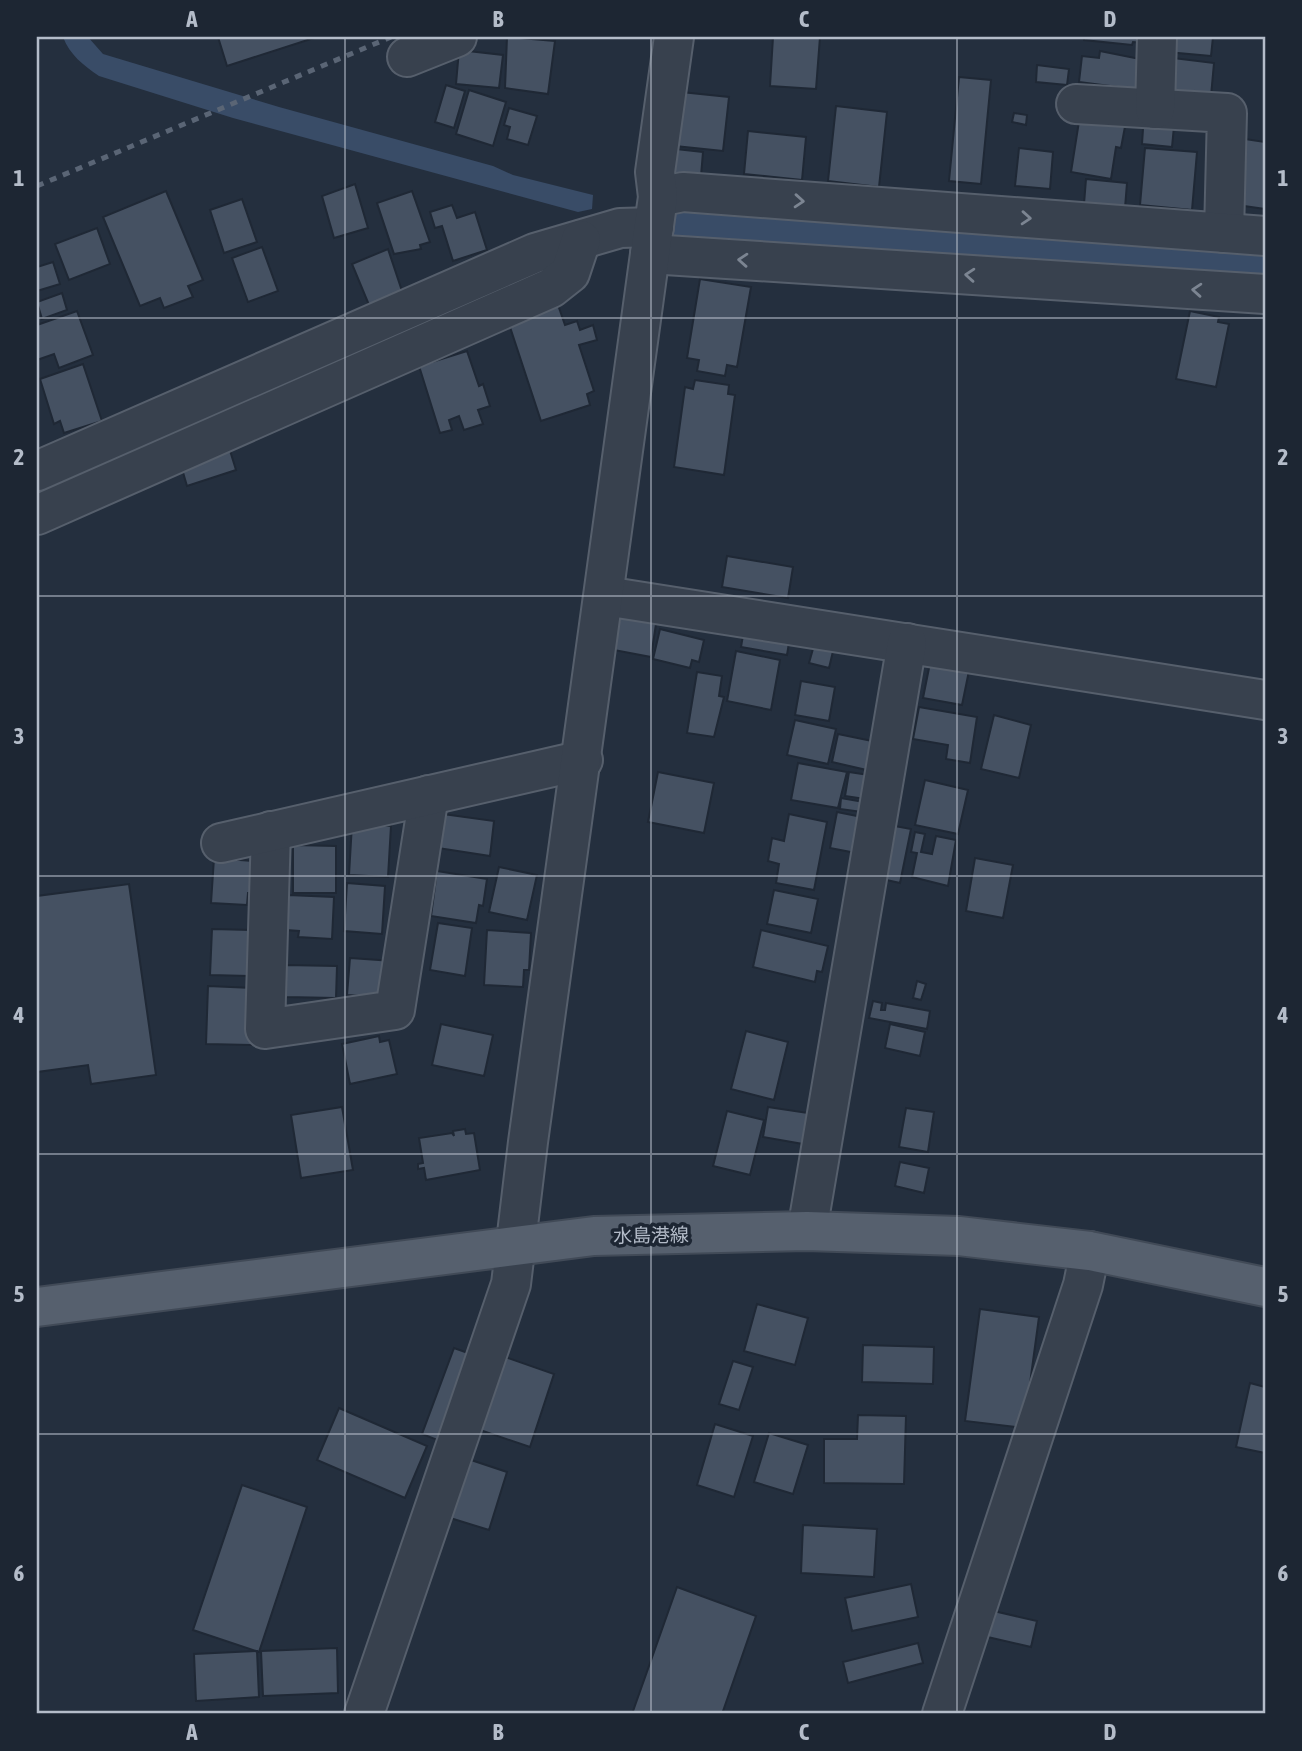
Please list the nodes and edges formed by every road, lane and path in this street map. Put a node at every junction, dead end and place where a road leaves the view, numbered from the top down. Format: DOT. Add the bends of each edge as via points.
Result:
graph roads {
  1 [pos="457,37"];
  2 [pos="674,37"];
  3 [pos="1157,37"];
  4 [pos="407,57"];
  5 [pos="1076,104"];
  6 [pos="1155,109"];
  7 [pos="654,226"];
  8 [pos="1224,233"];
  9 [pos="1265,236"];
  10 [pos="581,240"];
  11 [pos="1265,294"];
  12 [pos="37,471"];
  13 [pos="37,515"];
  14 [pos="605,596"];
  15 [pos="907,643"];
  16 [pos="1265,700"];
  17 [pos="583,760"];
  18 [pos="429,795"];
  19 [pos="271,831"];
  20 [pos="221,843"];
  21 [pos="807,1231"];
  22 [pos="515,1244"];
  23 [pos="1090,1251"];
  24 [pos="1265,1287"];
  25 [pos="37,1307"];
  26 [pos="364,1714"];
  27 [pos="942,1714"];
  1 -- 4 [label="street"];
  2 -- 7 [label="street" via="655,172"];
  3 -- 6 [label="street"];
  5 -- 6 [label="street"];
  6 -- 8 [label="street" via="1227,113"];
  7 -- 8 [label="street, one-way" via="683,192"];
  7 -- 10 [label="street" via="620,228"];
  11 -- 7 [label="street, one-way"];
  7 -- 14 [label="street"];
  8 -- 9 [label="street"];
  10 -- 12 [label="street" via="535,253"];
  10 -- 13 [label="street" via="570,273 551,288"];
  14 -- 15 [label="street"];
  14 -- 17 [label="street"];
  15 -- 16 [label="street"];
  15 -- 21 [label="street"];
  17 -- 18 [label="street"];
  17 -- 22 [label="street"];
  18 -- 19 [label="street"];
  18 -- 19 [label="street" via="395,1010 265,1029"];
  19 -- 20 [label="street"];
  21 -- 22 [label="main road, 水島港線" via="594,1236"];
  21 -- 23 [label="main road, 水島港線" via="959,1236"];
  22 -- 25 [label="main road, 水島港線"];
  22 -- 26 [label="street" via="511,1284"];
  23 -- 24 [label="main road, 水島港線"];
  23 -- 27 [label="street" via="1083,1286"];
}
